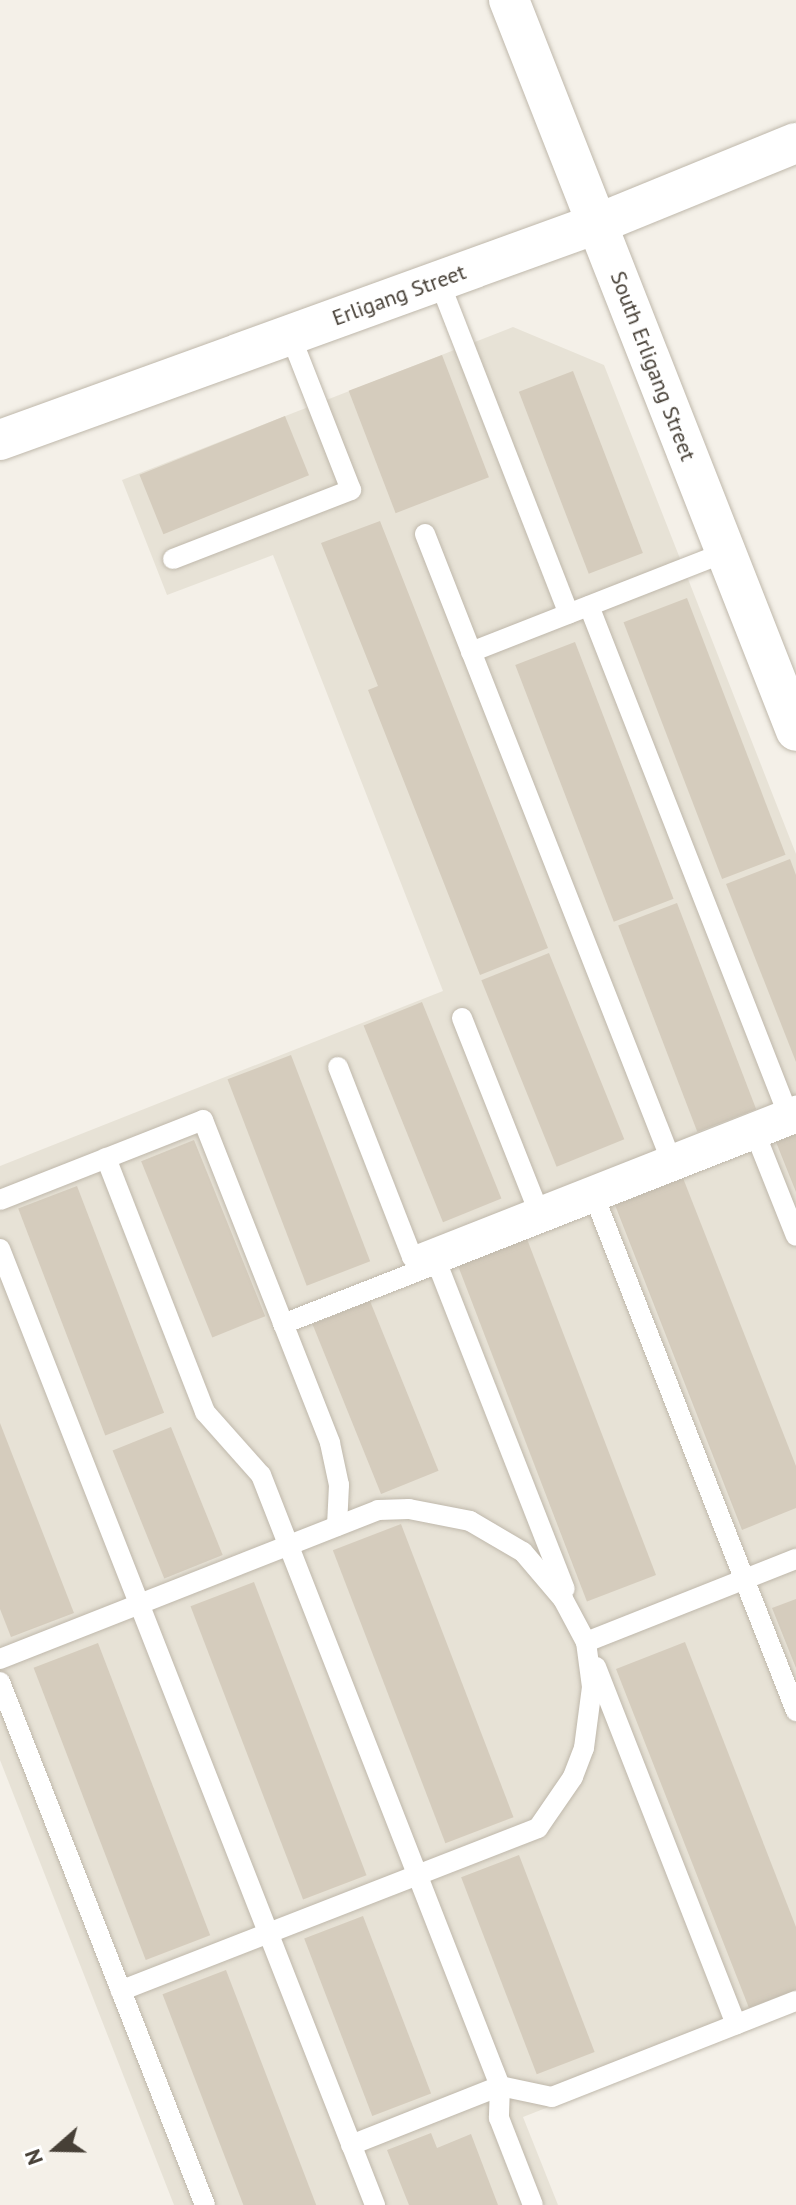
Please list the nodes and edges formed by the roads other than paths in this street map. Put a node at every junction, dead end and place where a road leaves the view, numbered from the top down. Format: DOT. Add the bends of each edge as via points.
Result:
graph roads {
  1 [pos="509,0"];
  2 [pos="796,143"];
  3 [pos="597,223"];
  4 [pos="439,281"];
  5 [pos="290,334"];
  6 [pos="0,440"];
  7 [pos="425,534"];
  8 [pos="726,552"];
  9 [pos="173,559"];
  10 [pos="589,606"];
  11 [pos="569,614"];
  12 [pos="471,652"];
  13 [pos="796,731"];
  14 [pos="462,1018"];
  15 [pos="338,1067"];
  16 [pos="793,1113"];
  17 [pos="757,1138"];
  18 [pos="669,1155"];
  19 [pos="106,1158"];
  20 [pos="0,1200"];
  21 [pos="596,1201"];
  22 [pos="537,1207"];
  23 [pos="796,1236"];
  24 [pos="0,1249"];
  25 [pos="437,1263"];
  26 [pos="283,1324"];
  27 [pos="337,1526"];
  28 [pos="288,1546"];
  29 [pos="796,1559"];
  30 [pos="744,1579"];
  31 [pos="139,1604"];
  32 [pos="586,1642"];
  33 [pos="0,1659"];
  34 [pos="0,1682"];
  35 [pos="796,1711"];
  36 [pos="418,1875"];
  37 [pos="268,1933"];
  38 [pos="121,1991"];
  39 [pos="796,2001"];
  40 [pos="736,2025"];
  41 [pos="500,2086"];
  42 [pos="351,2145"];
  43 [pos="205,2205"];
  44 [pos="375,2205"];
  45 [pos="533,2205"];
  1 -- 3 [label="street, South Erligang Street"];
  2 -- 3 [label="street, Erligang Street"];
  3 -- 4 [label="street, Erligang Street"];
  3 -- 8 [label="street, South Erligang Street"];
  4 -- 5 [label="street, Erligang Street"];
  4 -- 11 [label="lane"];
  5 -- 6 [label="street, Erligang Street"];
  5 -- 9 [label="lane" via="351,490"];
  7 -- 12 [label="lane"];
  8 -- 10 [label="lane"];
  8 -- 13 [label="street, South Erligang Street"];
  10 -- 11 [label="lane"];
  10 -- 16 [label="lane"];
  11 -- 12 [label="lane"];
  12 -- 18 [label="lane"];
  14 -- 22 [label="lane"];
  15 -- 22 [label="lane" via="412,1257"];
  16 -- 17 [label="lane"];
  16 -- 18 [label="lane"];
  17 -- 21 [label="lane"];
  17 -- 23 [label="lane"];
  18 -- 22 [label="lane"];
  19 -- 20 [label="lane"];
  19 -- 26 [label="lane" via="203,1120"];
  19 -- 28 [label="lane" via="205,1412 261,1475"];
  21 -- 25 [label="lane"];
  21 -- 30 [label="lane"];
  24 -- 31 [label="lane"];
  25 -- 26 [label="lane"];
  25 -- 32 [label="lane"];
  26 -- 27 [label="lane" via="330,1443 339,1485"];
  27 -- 28 [label="lane"];
  27 -- 32 [label="lane" via="378,1510 409,1509 470,1521 498,1534 545,1574"];
  28 -- 31 [label="lane"];
  28 -- 36 [label="lane"];
  29 -- 30 [label="lane"];
  30 -- 32 [label="lane"];
  30 -- 35 [label="lane"];
  31 -- 33 [label="lane"];
  31 -- 37 [label="lane"];
  32 -- 36 [label="lane" via="590,1718 573,1777 557,1804 538,1828"];
  32 -- 40 [label="lane"];
  34 -- 38 [label="lane"];
  36 -- 37 [label="lane"];
  36 -- 41 [label="lane"];
  37 -- 38 [label="lane"];
  37 -- 42 [label="lane"];
  38 -- 43 [label="lane"];
  39 -- 40 [label="lane"];
  40 -- 41 [label="lane" via="552,2097"];
  41 -- 42 [label="lane"];
  41 -- 45 [label="lane" via="499,2118"];
  42 -- 44 [label="lane"];
}
